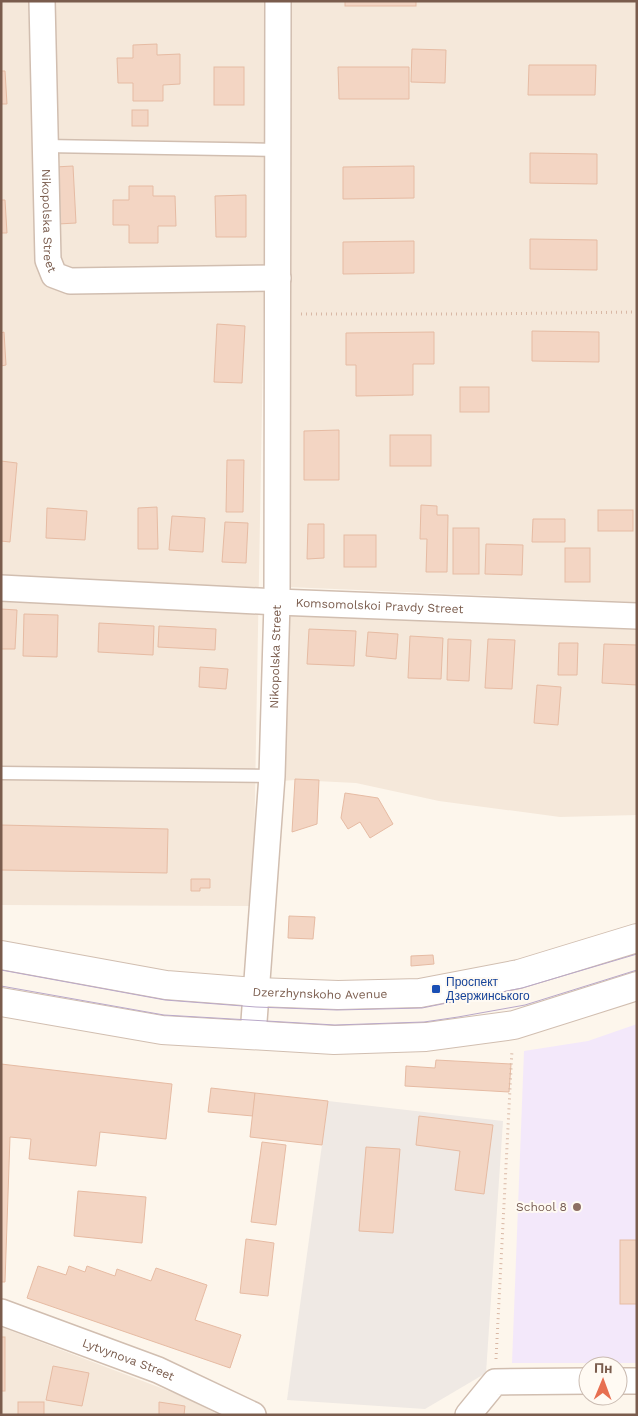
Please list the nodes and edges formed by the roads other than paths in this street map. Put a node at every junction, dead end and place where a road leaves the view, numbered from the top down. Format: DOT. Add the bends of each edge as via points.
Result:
graph roads {
  1 [pos="42,1"];
  2 [pos="278,1"];
  3 [pos="45,146"];
  4 [pos="278,150"];
  5 [pos="278,278"];
  6 [pos="1,588"];
  7 [pos="277,602"];
  8 [pos="637,616"];
  9 [pos="1,773"];
  10 [pos="272,776"];
  11 [pos="637,938"];
  12 [pos="1,955"];
  13 [pos="637,986"];
  14 [pos="257,992"];
  15 [pos="1,1002"];
  16 [pos="253,1035"];
  17 [pos="1,1312"];
  18 [pos="578,1381"];
  19 [pos="253,1415"];
  20 [pos="468,1415"];
  1 -- 3 [label="street, Nikopolska Street"];
  2 -- 4 [label="street, Nikopolska Street"];
  3 -- 4 [label="lane"];
  3 -- 5 [label="street, Nikopolska Street" via="48,260 54,275 70,281"];
  4 -- 5 [label="street, Nikopolska Street"];
  5 -- 7 [label="street, Nikopolska Street"];
  6 -- 7 [label="street, Komsomolskoi Pravdy Street"];
  7 -- 8 [label="street, Komsomolskoi Pravdy Street"];
  7 -- 10 [label="street, Nikopolska Street"];
  9 -- 10 [label="lane"];
  10 -- 14 [label="street, Nikopolska Street"];
  11 -- 14 [label="street, Dzerzhynskoho Avenue" via="519,974 420,992 338,995"];
  12 -- 14 [label="street, Dzerzhynskoho Avenue" via="166,986"];
  13 -- 16 [label="street" via="514,1025 426,1037 334,1040"];
  14 -- 16 [label="street, Nikopolska Street"];
  15 -- 16 [label="street" via="162,1030"];
  17 -- 19 [label="street, Lytvynova Street" via="158,1370"];
  18 -- 20 [label="street" via="495,1382"];
}
